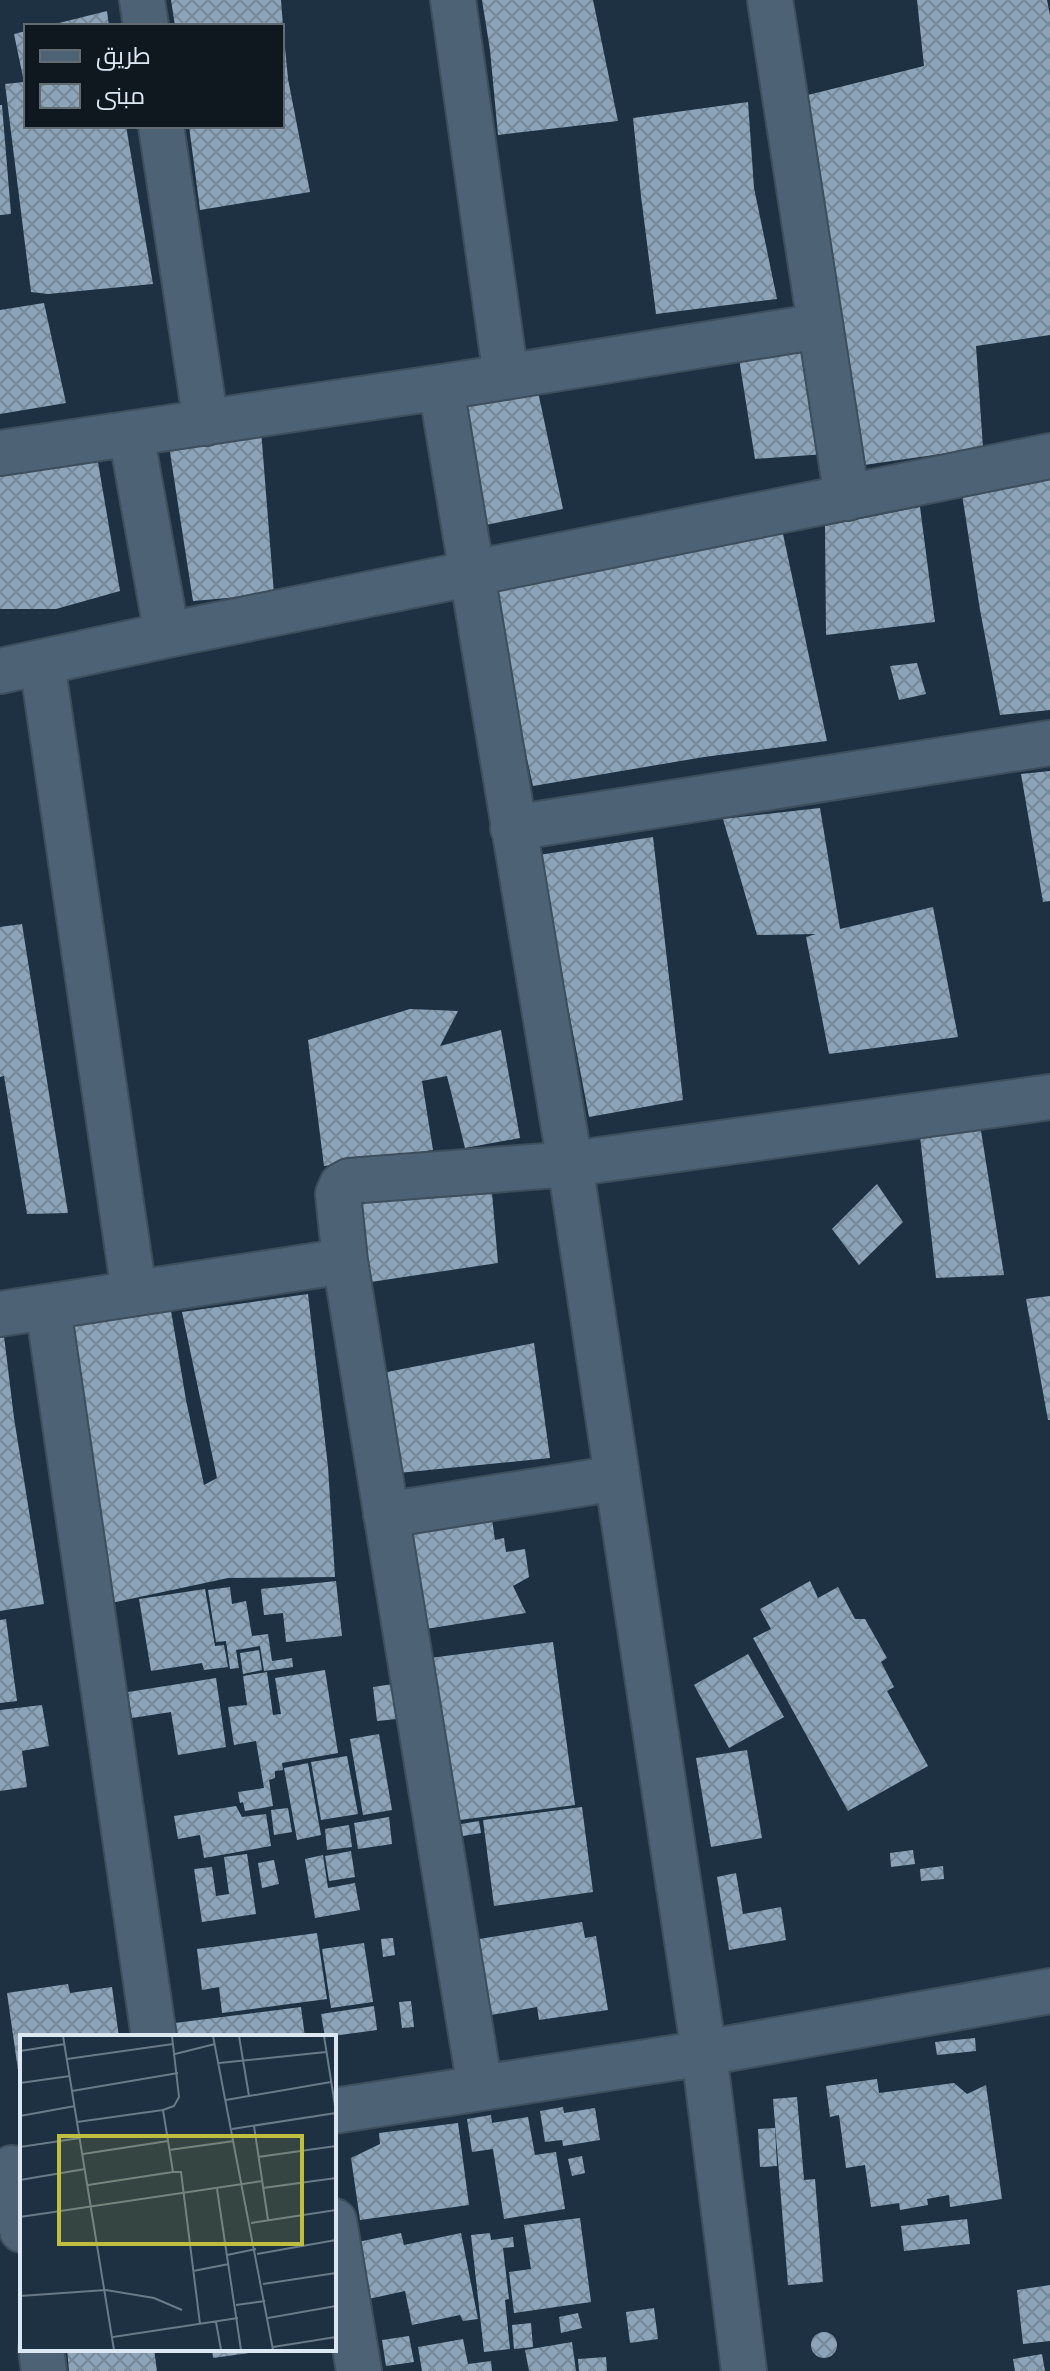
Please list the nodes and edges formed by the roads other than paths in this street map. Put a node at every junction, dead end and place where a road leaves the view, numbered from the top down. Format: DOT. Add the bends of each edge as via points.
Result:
graph roads {
  1 [pos="142,0"];
  2 [pos="453,0"];
  3 [pos="770,0"];
  4 [pos="146,24"];
  5 [pos="161,128"];
  6 [pos="820,326"];
  7 [pos="506,377"];
  8 [pos="441,387"];
  9 [pos="206,423"];
  10 [pos="131,434"];
  11 [pos="0,453"];
  12 [pos="1050,456"];
  13 [pos="847,498"];
  14 [pos="472,573"];
  15 [pos="167,635"];
  16 [pos="42,663"];
  17 [pos="0,671"];
  18 [pos="1050,743"];
  19 [pos="513,828"];
  20 [pos="1050,1097"];
  21 [pos="570,1164"];
  22 [pos="345,1261"];
  23 [pos="134,1292"];
  24 [pos="48,1307"];
  25 [pos="0,1314"];
  26 [pos="617,1478"];
  27 [pos="386,1515"];
  28 [pos="1050,1991"];
  29 [pos="154,2035"];
  30 [pos="704,2053"];
  31 [pos="480,2088"];
  32 [pos="336,2111"];
  33 [pos="11,2168"];
  34 [pos="20,2219"];
  35 [pos="336,2233"];
  36 [pos="41,2351"];
  37 [pos="44,2371"];
  38 [pos="359,2371"];
  39 [pos="744,2371"];
  1 -- 4 [label="street"];
  2 -- 7 [label="street"];
  3 -- 6 [label="street"];
  5 -- 9 [label="street"];
  6 -- 7 [label="street"];
  6 -- 13 [label="street"];
  7 -- 8 [label="street"];
  8 -- 9 [label="street"];
  8 -- 14 [label="street"];
  9 -- 10 [label="street"];
  10 -- 11 [label="street"];
  10 -- 15 [label="street"];
  12 -- 13 [label="street"];
  13 -- 14 [label="street"];
  14 -- 15 [label="street"];
  14 -- 19 [label="street"];
  15 -- 16 [label="street"];
  16 -- 17 [label="street"];
  16 -- 23 [label="street"];
  18 -- 19 [label="street"];
  19 -- 21 [label="street"];
  20 -- 21 [label="street"];
  21 -- 22 [label="street" via="349,1181 338,1194"];
  21 -- 26 [label="street"];
  22 -- 23 [label="street"];
  22 -- 27 [label="street"];
  23 -- 24 [label="street"];
  24 -- 25 [label="street"];
  24 -- 29 [label="street"];
  26 -- 27 [label="street"];
  26 -- 30 [label="street"];
  27 -- 31 [label="street"];
  28 -- 30 [label="street"];
  30 -- 31 [label="street"];
  30 -- 39 [label="street"];
  31 -- 32 [label="street"];
  33 -- 34 [label="street"];
  35 -- 38 [label="street"];
  36 -- 37 [label="street"];
}
